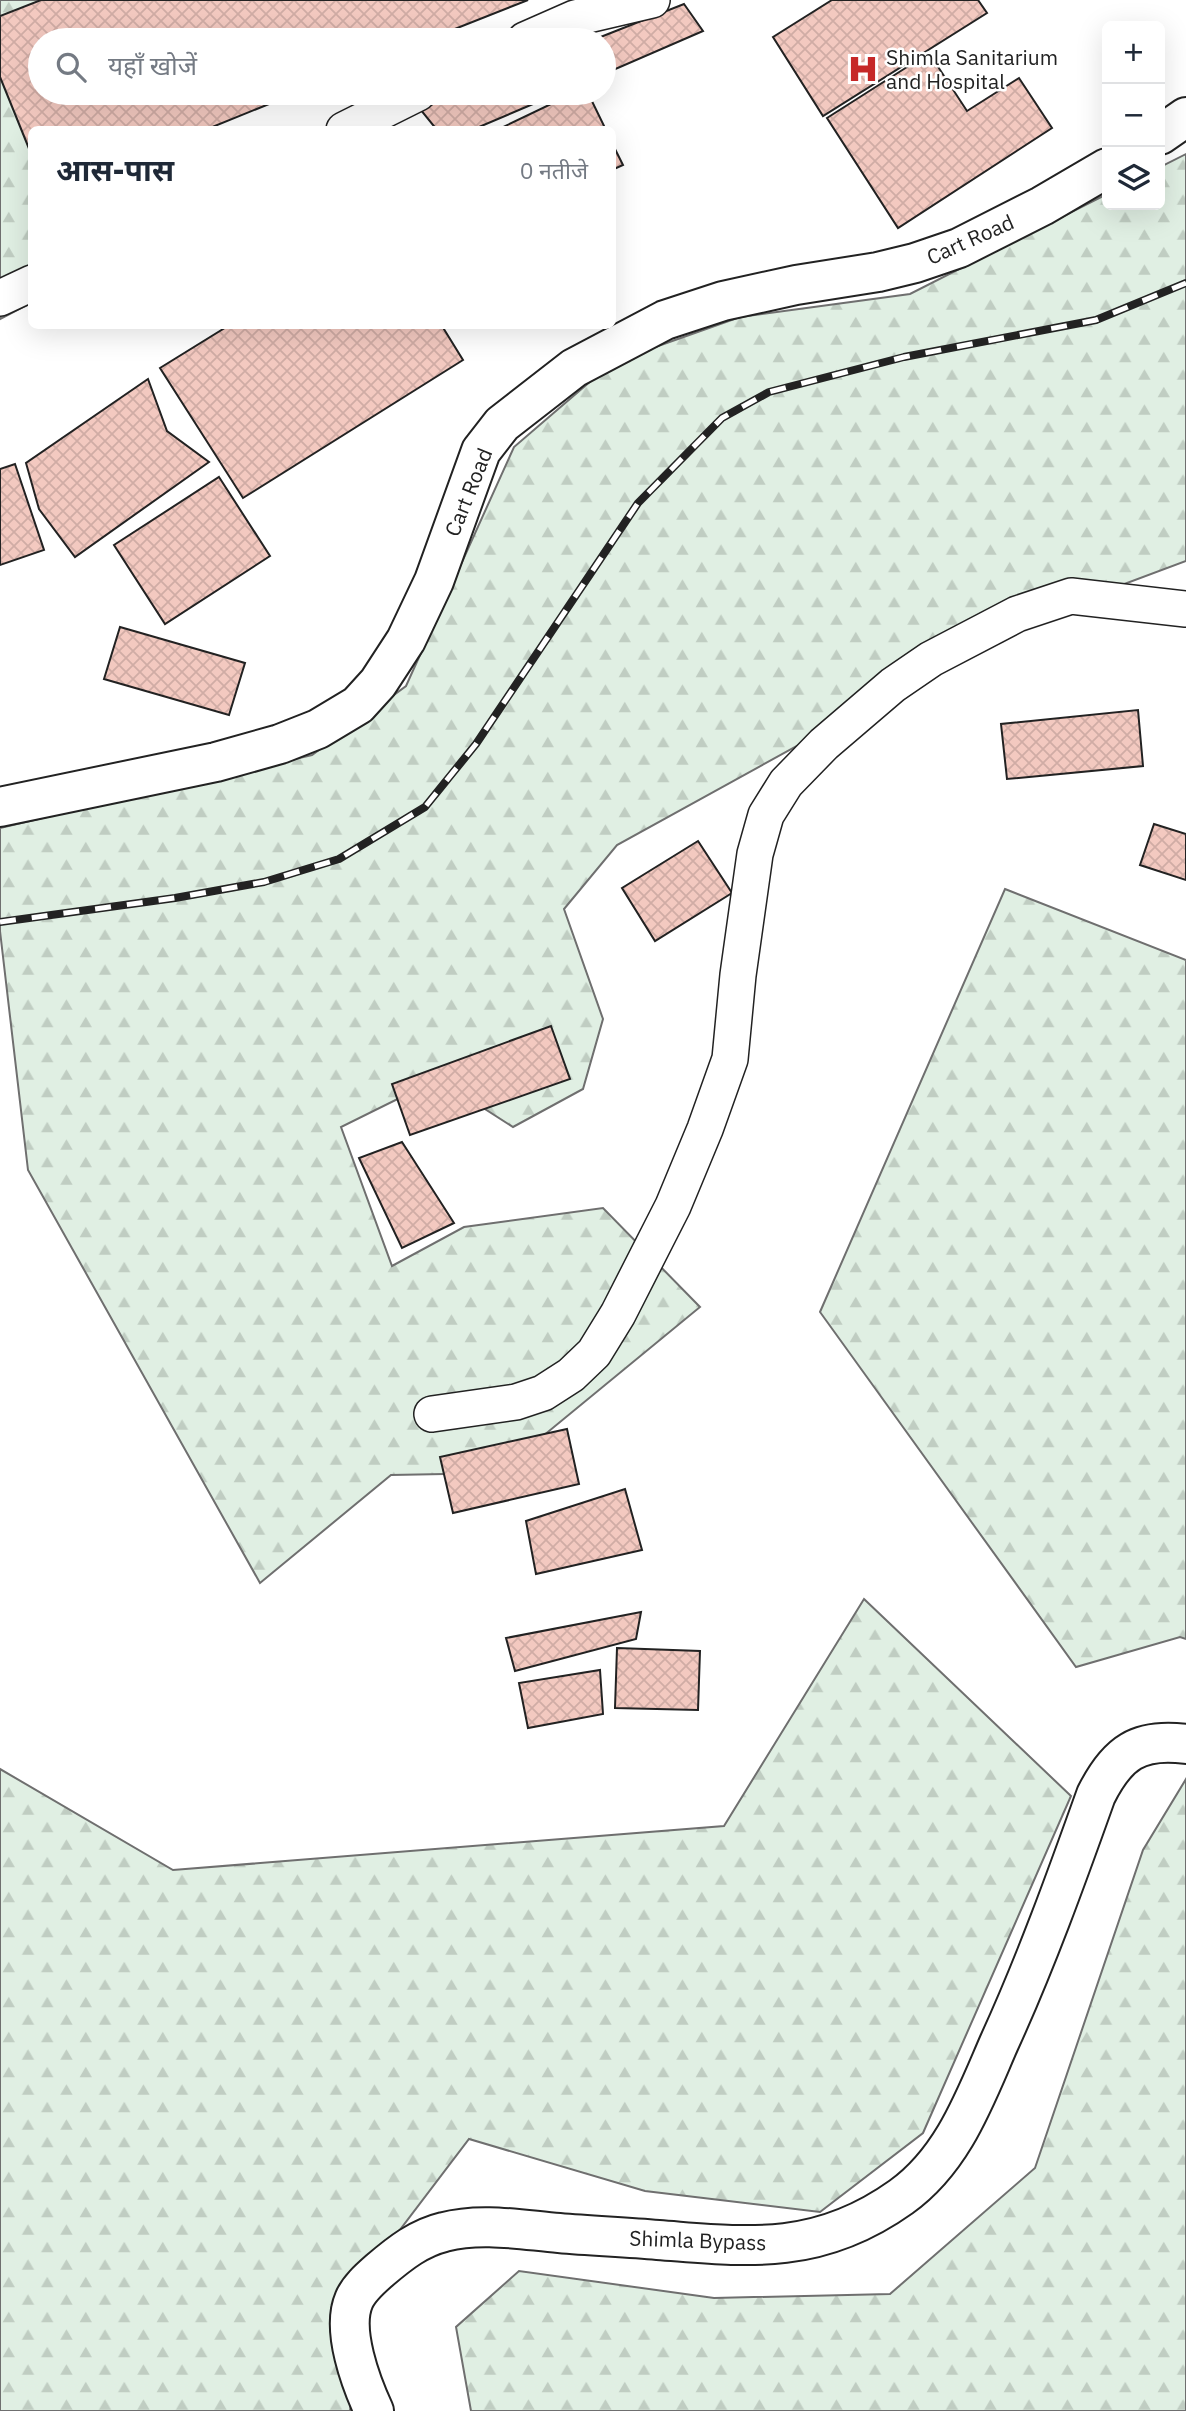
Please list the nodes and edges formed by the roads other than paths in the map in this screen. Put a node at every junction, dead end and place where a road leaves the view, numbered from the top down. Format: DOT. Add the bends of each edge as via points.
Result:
graph roads {
  1 [pos="652,0"];
  2 [pos="552,28"];
  3 [pos="394,105"];
  4 [pos="1186,117"];
  5 [pos="352,126"];
  6 [pos="1165,132"];
  7 [pos="1102,171"];
  8 [pos="28,285"];
  9 [pos="0,299"];
  10 [pos="1186,609"];
  11 [pos="0,807"];
  12 [pos="432,1415"];
  13 [pos="1186,1744"];
  14 [pos="374,2411"];
  1 -- 2 [label="street"];
  3 -- 5 [label="street"];
  4 -- 6 [label="main road"];
  7 -- 11 [label="main road, Cart Road" via="959,248 878,272 723,301 665,320 574,368 502,424 481,452 434,581 406,640 358,705 318,729 280,744 216,762"];
  8 -- 9 [label="street"];
  10 -- 12 [label="street" via="1070,596 1017,614 892,685 786,783 766,815 755,854 730,1059 673,1206 618,1314 594,1353 543,1393 516,1402"];
  13 -- 14 [label="main road, Shimla Bypass" via="1161,1741 1128,1753 1108,1770 1030,1975 971,2106 953,2142 904,2195 848,2228 784,2243 705,2244 516,2228 447,2231 420,2240 377,2273 353,2302 350,2340"];
}
